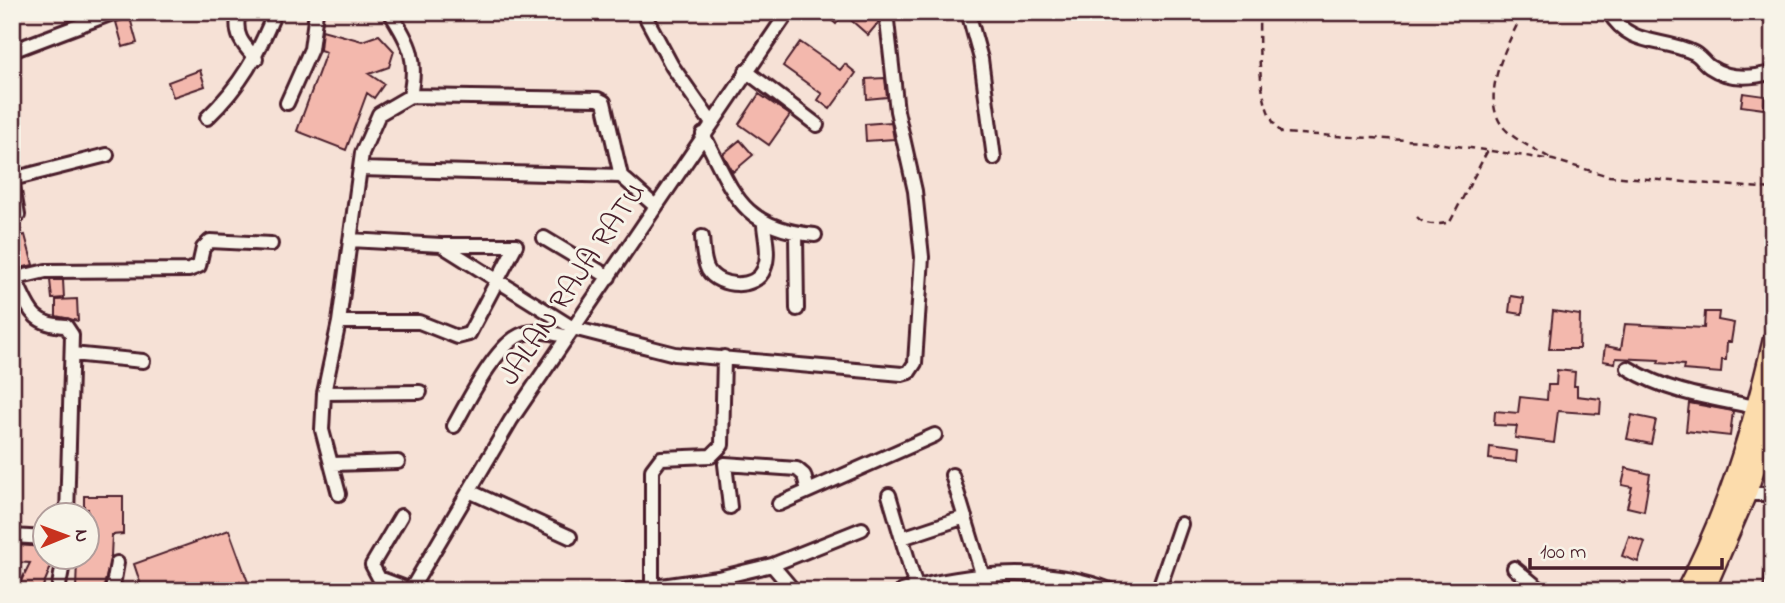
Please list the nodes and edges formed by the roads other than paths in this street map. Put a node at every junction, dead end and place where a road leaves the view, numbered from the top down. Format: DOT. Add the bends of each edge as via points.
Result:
graph roads {
  1 [pos="115,12"];
  2 [pos="247,12"];
  3 [pos="275,12"];
  4 [pos="316,12"];
  5 [pos="390,12"];
  6 [pos="643,12"];
  7 [pos="788,12"];
  8 [pos="886,12"];
  9 [pos="968,12"];
  10 [pos="1609,12"];
  11 [pos="92,15"];
  12 [pos="78,18"];
  13 [pos="12,51"];
  14 [pos="256,59"];
  15 [pos="746,71"];
  16 [pos="1773,72"];
  17 [pos="410,96"];
  18 [pos="287,103"];
  19 [pos="207,118"];
  20 [pos="711,122"];
  21 [pos="817,125"];
  22 [pos="703,134"];
  23 [pos="107,155"];
  24 [pos="994,158"];
  25 [pos="359,169"];
  26 [pos="621,176"];
  27 [pos="12,179"];
  28 [pos="14,198"];
  29 [pos="654,205"];
  30 [pos="18,215"];
  31 [pos="764,225"];
  32 [pos="796,233"];
  33 [pos="815,235"];
  34 [pos="702,237"];
  35 [pos="544,238"];
  36 [pos="350,240"];
  37 [pos="271,244"];
  38 [pos="441,245"];
  39 [pos="609,277"];
  40 [pos="14,279"];
  41 [pos="498,284"];
  42 [pos="797,309"];
  43 [pos="339,322"];
  44 [pos="567,329"];
  45 [pos="1773,341"];
  46 [pos="72,354"];
  47 [pos="724,357"];
  48 [pos="144,361"];
  49 [pos="1628,368"];
  50 [pos="420,392"];
  51 [pos="324,393"];
  52 [pos="1765,406"];
  53 [pos="454,426"];
  54 [pos="936,435"];
  55 [pos="715,454"];
  56 [pos="398,462"];
  57 [pos="332,464"];
  58 [pos="725,464"];
  59 [pos="952,475"];
  60 [pos="469,491"];
  61 [pos="808,491"];
  62 [pos="339,494"];
  63 [pos="1746,494"];
  64 [pos="889,495"];
  65 [pos="1773,495"];
  66 [pos="67,502"];
  67 [pos="779,504"];
  68 [pos="730,507"];
  69 [pos="401,516"];
  70 [pos="965,517"];
  71 [pos="1181,524"];
  72 [pos="862,529"];
  73 [pos="12,536"];
  74 [pos="32,537"];
  75 [pos="570,537"];
  76 [pos="902,538"];
  77 [pos="117,563"];
  78 [pos="772,565"];
  79 [pos="1514,568"];
  80 [pos="1773,570"];
  81 [pos="61,572"];
  82 [pos="984,577"];
  83 [pos="652,586"];
  84 [pos="916,587"];
  85 [pos="411,590"];
  86 [pos="58,591"];
  87 [pos="112,591"];
  88 [pos="626,591"];
  89 [pos="794,591"];
  90 [pos="902,591"];
  91 [pos="1113,591"];
  92 [pos="1158,591"];
  93 [pos="1542,591"];
  94 [pos="1686,591"];
  95 [pos="1704,591"];
  96 [pos="1770,591"];
  1 -- 11 [label="street"];
  2 -- 14 [label="street" via="238,17 236,29 239,41"];
  3 -- 14 [label="street"];
  4 -- 18 [label="street" via="311,49"];
  5 -- 17 [label="street" via="412,48"];
  6 -- 20 [label="street" via="672,66"];
  7 -- 15 [label="street, JALAN RAJA RATU"];
  8 -- 47 [label="street" via="897,111 915,191 922,257 915,363 902,374"];
  9 -- 24 [label="street" via="981,59"];
  10 -- 16 [label="street" via="1617,26 1640,39 1696,54 1726,74 1751,78"];
  11 -- 12 [label="street"];
  12 -- 13 [label="street"];
  14 -- 19 [label="street" via="232,94"];
  15 -- 20 [label="street, JALAN RAJA RATU"];
  15 -- 21 [label="street"];
  17 -- 25 [label="street" via="379,114"];
  17 -- 26 [label="street" via="598,99 604,103"];
  20 -- 22 [label="street, JALAN RAJA RATU"];
  22 -- 29 [label="street, JALAN RAJA RATU"];
  22 -- 31 [label="street" via="738,199"];
  23 -- 27 [label="street"];
  25 -- 26 [label="street"];
  25 -- 36 [label="street"];
  26 -- 29 [label="street"];
  27 -- 28 [label="street"];
  28 -- 30 [label="street"];
  29 -- 39 [label="street, JALAN RAJA RATU"];
  31 -- 32 [label="street"];
  31 -- 34 [label="street" via="767,257 759,277 750,282 725,282 712,275 706,267"];
  32 -- 33 [label="street"];
  32 -- 42 [label="street"];
  35 -- 39 [label="street"];
  36 -- 38 [label="street"];
  36 -- 43 [label="street"];
  37 -- 40 [label="street" via="210,241 198,266 189,270 46,271"];
  38 -- 41 [label="street"];
  38 -- 41 [label="street" via="516,245"];
  39 -- 44 [label="street, JALAN RAJA RATU"];
  40 -- 46 [label="street" via="35,318 70,330"];
  41 -- 43 [label="street" via="463,337 419,322"];
  41 -- 44 [label="street"];
  43 -- 51 [label="street"];
  44 -- 47 [label="street" via="675,354"];
  44 -- 53 [label="street" via="524,333 511,340"];
  44 -- 60 [label="street, JALAN RAJA RATU"];
  45 -- 52 [label="highway"];
  46 -- 48 [label="street"];
  46 -- 66 [label="street"];
  47 -- 55 [label="street" via="724,435"];
  49 -- 52 [label="street" via="1679,393"];
  50 -- 51 [label="street"];
  51 -- 57 [label="street" via="322,430"];
  52 -- 63 [label="highway"];
  52 -- 94 [label="highway"];
  54 -- 61 [label="street"];
  55 -- 58 [label="street"];
  55 -- 83 [label="street" via="661,458 652,470"];
  56 -- 57 [label="street"];
  57 -- 62 [label="street"];
  58 -- 61 [label="street" via="797,469 804,475"];
  58 -- 68 [label="street"];
  59 -- 70 [label="street"];
  60 -- 75 [label="street"];
  60 -- 85 [label="street, JALAN RAJA RATU"];
  61 -- 67 [label="street"];
  63 -- 65 [label="street"];
  63 -- 95 [label="highway"];
  64 -- 76 [label="street"];
  69 -- 85 [label="street" via="372,565 379,578"];
  70 -- 76 [label="street"];
  70 -- 82 [label="street"];
  71 -- 92 [label="street"];
  72 -- 78 [label="street"];
  73 -- 74 [label="street"];
  76 -- 84 [label="street"];
  77 -- 87 [label="street"];
  78 -- 83 [label="street"];
  78 -- 89 [label="street"];
  79 -- 93 [label="street"];
  80 -- 96 [label="street"];
  81 -- 86 [label="street"];
  82 -- 84 [label="street"];
  82 -- 91 [label="street" via="1029,574 1074,579"];
  83 -- 88 [label="street"];
  84 -- 90 [label="street"];
}
